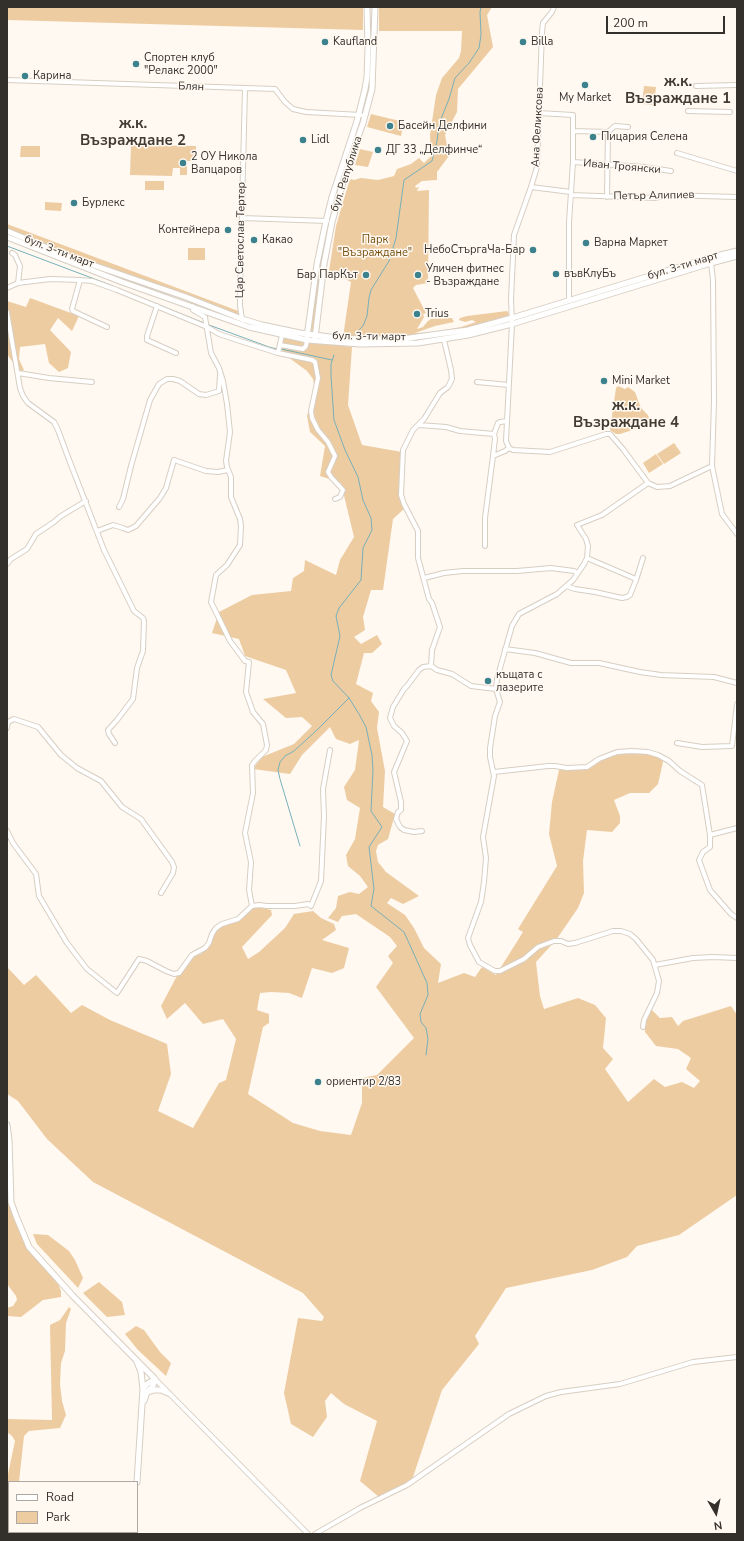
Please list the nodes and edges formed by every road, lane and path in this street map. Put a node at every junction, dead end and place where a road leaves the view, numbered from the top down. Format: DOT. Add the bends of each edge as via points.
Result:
graph roads {
  1 [pos="368,7"];
  2 [pos="375,7"];
  3 [pos="554,7"];
  4 [pos="7,80"];
  5 [pos="737,85"];
  6 [pos="696,86"];
  7 [pos="245,89"];
  8 [pos="688,111"];
  9 [pos="730,112"];
  10 [pos="539,113"];
  11 [pos="359,115"];
  12 [pos="365,116"];
  13 [pos="628,126"];
  14 [pos="573,130"];
  15 [pos="608,132"];
  16 [pos="677,153"];
  17 [pos="573,162"];
  18 [pos="608,165"];
  19 [pos="671,171"];
  20 [pos="737,171"];
  21 [pos="531,187"];
  22 [pos="571,194"];
  23 [pos="606,197"];
  24 [pos="737,197"];
  25 [pos="242,218"];
  26 [pos="326,221"];
  27 [pos="332,222"];
  28 [pos="7,231"];
  29 [pos="7,237"];
  30 [pos="737,251"];
  31 [pos="12,253"];
  32 [pos="737,256"];
  33 [pos="711,263"];
  34 [pos="80,280"];
  35 [pos="18,283"];
  36 [pos="7,288"];
  37 [pos="569,300"];
  38 [pos="157,306"];
  39 [pos="191,306"];
  40 [pos="7,312"];
  41 [pos="242,319"];
  42 [pos="512,321"];
  43 [pos="207,325"];
  44 [pos="108,327"];
  45 [pos="282,335"];
  46 [pos="307,337"];
  47 [pos="315,338"];
  48 [pos="444,340"];
  49 [pos="279,349"];
  50 [pos="176,353"];
  51 [pos="219,368"];
  52 [pos="18,373"];
  53 [pos="92,382"];
  54 [pos="477,382"];
  55 [pos="509,385"];
  56 [pos="507,421"];
  57 [pos="419,425"];
  58 [pos="494,434"];
  59 [pos="509,448"];
  60 [pos="493,456"];
  61 [pos="712,466"];
  62 [pos="228,470"];
  63 [pos="648,483"];
  64 [pos="335,499"];
  65 [pos="86,501"];
  66 [pos="119,507"];
  67 [pos="97,531"];
  68 [pos="737,534"];
  69 [pos="485,546"];
  70 [pos="587,558"];
  71 [pos="643,558"];
  72 [pos="7,564"];
  73 [pos="577,573"];
  74 [pos="424,578"];
  75 [pos="636,579"];
  76 [pos="566,586"];
  77 [pos="505,649"];
  78 [pos="431,666"];
  79 [pos="737,683"];
  80 [pos="496,689"];
  81 [pos="737,704"];
  82 [pos="7,721"];
  83 [pos="7,728"];
  84 [pos="115,743"];
  85 [pos="677,743"];
  86 [pos="330,750"];
  87 [pos="494,772"];
  88 [pos="737,828"];
  89 [pos="7,830"];
  90 [pos="422,831"];
  91 [pos="710,835"];
  92 [pos="161,893"];
  93 [pos="252,906"];
  94 [pos="737,918"];
  95 [pos="737,958"];
  96 [pos="655,964"];
  97 [pos="643,1027"];
  98 [pos="7,1125"];
  99 [pos="737,1357"];
  100 [pos="136,1360"];
  101 [pos="155,1379"];
  102 [pos="145,1391"];
  103 [pos="168,1393"];
  104 [pos="137,1481"];
  105 [pos="308,1534"];
  106 [pos="315,1534"];
  1 -- 11 [label="street, бул. Република" via="367,77"];
  2 -- 12 [label="street, бул. Република" via="373,82"];
  3 -- 10 [label="street, Ана Феликсова" via="543,23"];
  4 -- 7 [label="street, Блян"];
  5 -- 6 [label="street"];
  7 -- 11 [label="street, Блян" via="275,89 289,106 301,111"];
  7 -- 25 [label="street, Цар Светослав Тертер"];
  8 -- 9 [label="street"];
  10 -- 14 [label="street" via="573,115"];
  10 -- 21 [label="street, Ана Феликсова" via="537,167"];
  11 -- 12 [label="street, Блян"];
  11 -- 26 [label="street, бул. Република"];
  12 -- 27 [label="street, бул. Република"];
  13 -- 15 [label="street" via="615,126"];
  14 -- 15 [label="street"];
  14 -- 17 [label="street"];
  15 -- 18 [label="street"];
  16 -- 20 [label="street"];
  17 -- 18 [label="street, Иван Троянски"];
  17 -- 22 [label="street"];
  18 -- 19 [label="street, Иван Троянски"];
  18 -- 23 [label="street"];
  21 -- 22 [label="street, Петър Алипиев"];
  21 -- 42 [label="street, Ана Феликсова" via="514,235"];
  22 -- 23 [label="street, Петър Алипиев"];
  22 -- 37 [label="street"];
  23 -- 24 [label="street, Петър Алипиев"];
  25 -- 26 [label="street"];
  25 -- 41 [label="street, Цар Светослав Тертер"];
  26 -- 27 [label="street"];
  26 -- 46 [label="street, бул. Република"];
  27 -- 47 [label="street, бул. Република"];
  28 -- 41 [label="street, бул. 3-ти март" via="67,256"];
  29 -- 39 [label="street, бул. 3-ти март"];
  30 -- 37 [label="street, бул. 3-ти март"];
  31 -- 35 [label="street" via="20,266"];
  32 -- 33 [label="street, бул. 3-ти март"];
  33 -- 42 [label="street, бул. 3-ти март"];
  33 -- 61 [label="street" via="714,388"];
  34 -- 35 [label="street" via="50,279"];
  34 -- 38 [label="street" via="92,281"];
  34 -- 44 [label="street" via="72,309"];
  35 -- 36 [label="street"];
  37 -- 42 [label="street, бул. 3-ти март"];
  38 -- 43 [label="street"];
  38 -- 50 [label="street" via="147,340"];
  39 -- 43 [label="street" via="205,317"];
  39 -- 45 [label="street, бул. 3-ти март" via="249,327"];
  40 -- 52 [label="street"];
  41 -- 46 [label="street, бул. 3-ти март"];
  42 -- 47 [label="street, бул. 3-ти март" via="468,330 402,338"];
  42 -- 48 [label="street, бул. 3-ти март"];
  42 -- 55 [label="street, Ана Феликсова"];
  43 -- 49 [label="street" via="219,334"];
  43 -- 51 [label="street" via="211,352"];
  45 -- 46 [label="street, бул. 3-ти март"];
  45 -- 49 [label="street"];
  46 -- 47 [label="street, бул. 3-ти март"];
  46 -- 49 [label="street" via="303,349"];
  47 -- 48 [label="street, бул. 3-ти март" via="341,343 380,344"];
  48 -- 57 [label="street" via="452,379"];
  49 -- 64 [label="street" via="315,362 318,378 311,410 312,418 335,456 328,472 344,490 340,497"];
  51 -- 62 [label="street" via="230,432 226,460"];
  51 -- 66 [label="street" via="218,392 199,394 191,387 173,379 167,379 159,384 150,400 124,499"];
  52 -- 53 [label="street"];
  52 -- 65 [label="street" via="20,388 28,403 54,422"];
  54 -- 55 [label="street"];
  55 -- 56 [label="street, Ана Феликсова"];
  56 -- 58 [label="street" via="498,423"];
  56 -- 59 [label="street, Ана Феликсова" via="506,441"];
  57 -- 58 [label="street"];
  57 -- 74 [label="street" via="413,430 403,450 400,486 404,504 418,531 418,558"];
  58 -- 60 [label="street"];
  59 -- 60 [label="street"];
  59 -- 63 [label="street" via="550,452 610,434"];
  60 -- 69 [label="street" via="485,518"];
  61 -- 63 [label="street" via="670,486 657,487"];
  61 -- 68 [label="street" via="722,514"];
  62 -- 67 [label="street" via="206,471 174,460 166,488 136,526 128,530 112,525"];
  62 -- 93 [label="street" via="231,477 231,497 240,519 241,541 235,553 216,575 211,602 230,641 244,661 250,662 246,692 253,712 263,724 266,745 266,750 252,765 253,793 245,833 251,862 249,890"];
  63 -- 70 [label="street" via="602,515 577,525 586,539"];
  65 -- 67 [label="street"];
  65 -- 72 [label="street" via="36,534 27,548"];
  67 -- 84 [label="street" via="134,611 144,621 143,651 137,668 133,699 108,730"];
  70 -- 73 [label="street"];
  70 -- 75 [label="street"];
  71 -- 75 [label="street"];
  73 -- 74 [label="street" via="551,568 517,572 462,571"];
  73 -- 76 [label="street"];
  74 -- 78 [label="street" via="440,627 430,659"];
  75 -- 76 [label="street" via="630,595 622,598"];
  76 -- 77 [label="street" via="557,594 519,614 512,626"];
  77 -- 79 [label="street" via="535,653 571,663 599,663 640,672 714,677"];
  77 -- 80 [label="street"];
  78 -- 80 [label="street" via="452,674 471,686"];
  78 -- 90 [label="street" via="419,670 404,688 390,718 406,741 394,772 401,802 401,810 396,819 404,830"];
  80 -- 87 [label="street" via="500,702 490,748"];
  81 -- 85 [label="street" via="732,746 702,747"];
  82 -- 83 [label="street"];
  82 -- 92 [label="street" via="14,719 38,727 61,755 77,768 101,781 122,807 141,819 174,867"];
  86 -- 93 [label="street" via="323,789 321,881 310,906"];
  87 -- 91 [label="street" via="548,766 587,766 616,752 648,752 669,761 702,785"];
  87 -- 96 [label="street" via="493,790 483,837 486,858 481,902 468,938 479,962 490,970 500,970 524,959 547,943 575,943 613,931 621,931 636,939"];
  88 -- 91 [label="street"];
  89 -- 93 [label="street" via="36,874 38,896 64,938 87,969 117,993 139,959 174,974 179,973 192,955 210,943 216,928 238,919"];
  91 -- 94 [label="street" via="710,847 699,860 715,898"];
  95 -- 96 [label="street" via="693,958"];
  96 -- 97 [label="street" via="659,981 657,993"];
  98 -- 100 [label="street" via="11,1202 29,1247"];
  99 -- 106 [label="street" via="693,1362 620,1384 546,1396 509,1414 407,1485"];
  100 -- 101 [label="street"];
  100 -- 102 [label="street"];
  101 -- 102 [label="street" via="147,1384"];
  101 -- 103 [label="street"];
  102 -- 103 [label="street" via="161,1390"];
  102 -- 104 [label="street"];
  103 -- 105 [label="street"];
}
